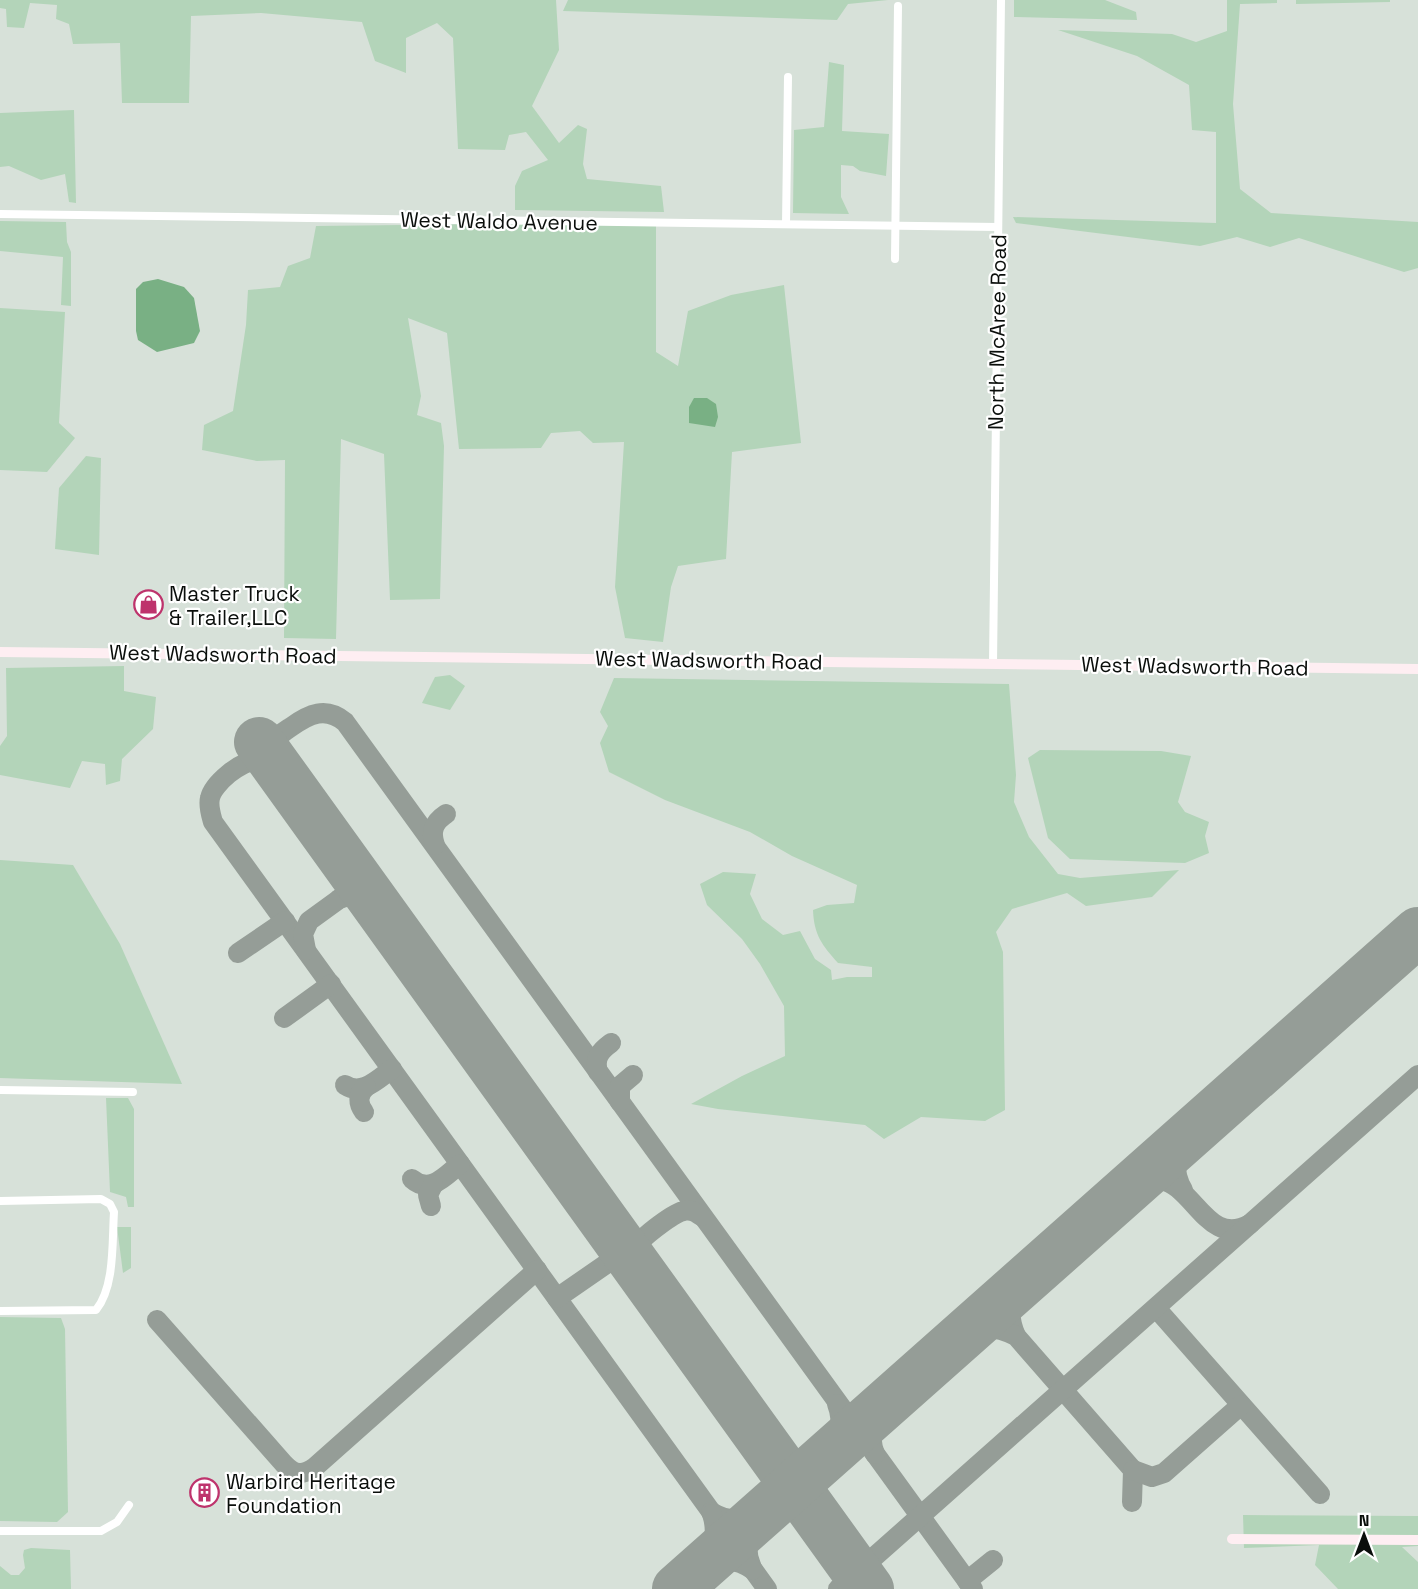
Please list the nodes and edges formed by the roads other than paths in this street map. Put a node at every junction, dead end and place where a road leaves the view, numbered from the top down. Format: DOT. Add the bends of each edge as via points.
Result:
graph roads {
  1 [pos="1001,0"];
  2 [pos="898,6"];
  3 [pos="788,77"];
  4 [pos="0,214"];
  5 [pos="786,224"];
  6 [pos="896,226"];
  7 [pos="998,227"];
  8 [pos="895,259"];
  9 [pos="0,652"];
  10 [pos="993,664"];
  11 [pos="1418,669"];
  12 [pos="0,1090"];
  13 [pos="132,1092"];
  14 [pos="0,1201"];
  15 [pos="0,1311"];
  16 [pos="129,1505"];
  17 [pos="0,1531"];
  18 [pos="1232,1539"];
  19 [pos="1418,1540"];
  1 -- 7 [label="street, North McAree Road"];
  2 -- 6 [label="street"];
  3 -- 5 [label="street"];
  4 -- 5 [label="street, West Waldo Avenue"];
  5 -- 6 [label="street, West Waldo Avenue"];
  6 -- 7 [label="street, West Waldo Avenue"];
  6 -- 8 [label="street"];
  7 -- 10 [label="street, North McAree Road"];
  9 -- 10 [label="main road, West Wadsworth Road"];
  10 -- 11 [label="main road, West Wadsworth Road"];
  12 -- 13 [label="street"];
  14 -- 15 [label="street" via="101,1199 114,1212 108,1288 96,1310"];
  16 -- 17 [label="street" via="117,1522 101,1531"];
  18 -- 19 [label="main road"];
}
